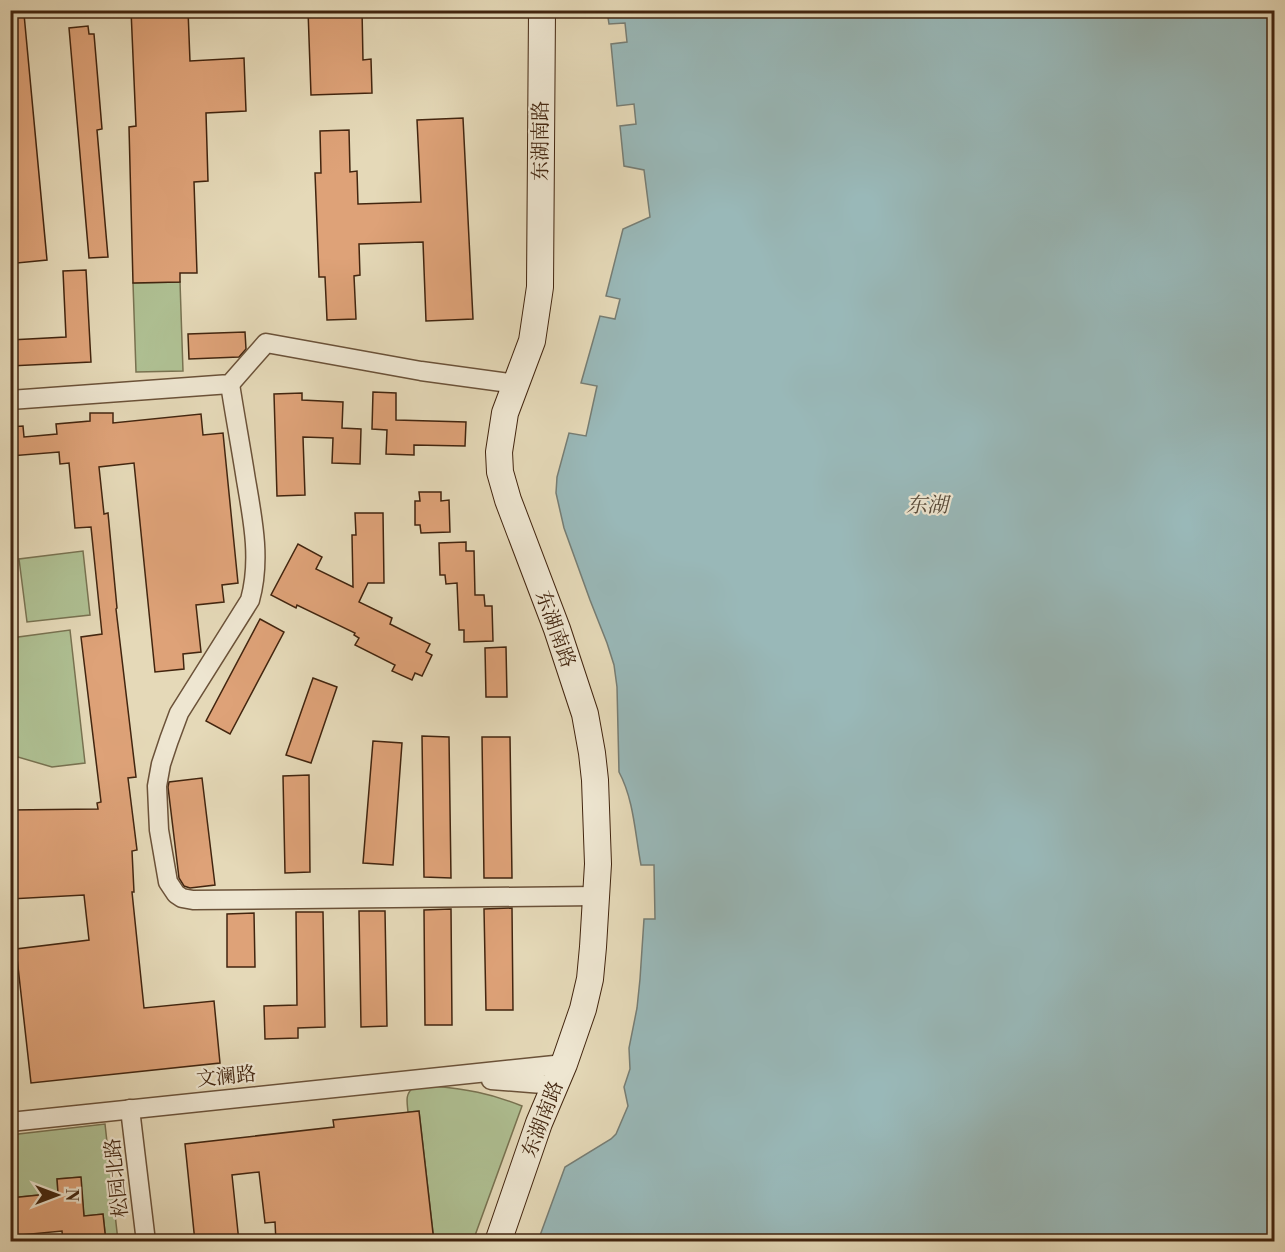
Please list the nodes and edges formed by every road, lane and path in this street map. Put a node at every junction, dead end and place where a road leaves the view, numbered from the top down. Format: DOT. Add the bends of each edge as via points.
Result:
graph roads {
  1 [pos="542,10"];
  2 [pos="230,384"];
  3 [pos="516,384"];
  4 [pos="10,400"];
  5 [pos="597,896"];
  6 [pos="559,1074"];
  7 [pos="130,1109"];
  8 [pos="10,1122"];
  9 [pos="146,1242"];
  10 [pos="498,1242"];
  1 -- 3 [label="street, 东湖南路" via="540,287 532,341"];
  2 -- 3 [label="street" via="266,343"];
  2 -- 4 [label="street"];
  2 -- 5 [label="street" via="254,526 254,585 250,600 179,713 161,764 157,786 159,830 168,882 176,894 193,900"];
  3 -- 5 [label="street, 东湖南路" via="501,433 500,472 585,714 595,780"];
  5 -- 6 [label="street, 东湖南路" via="590,979"];
  6 -- 7 [label="street, 文澜路" via="447,1077"];
  6 -- 10 [label="street, 东湖南路"];
  7 -- 8 [label="street, 文澜路"];
  7 -- 9 [label="street, 松园北路"];
}
